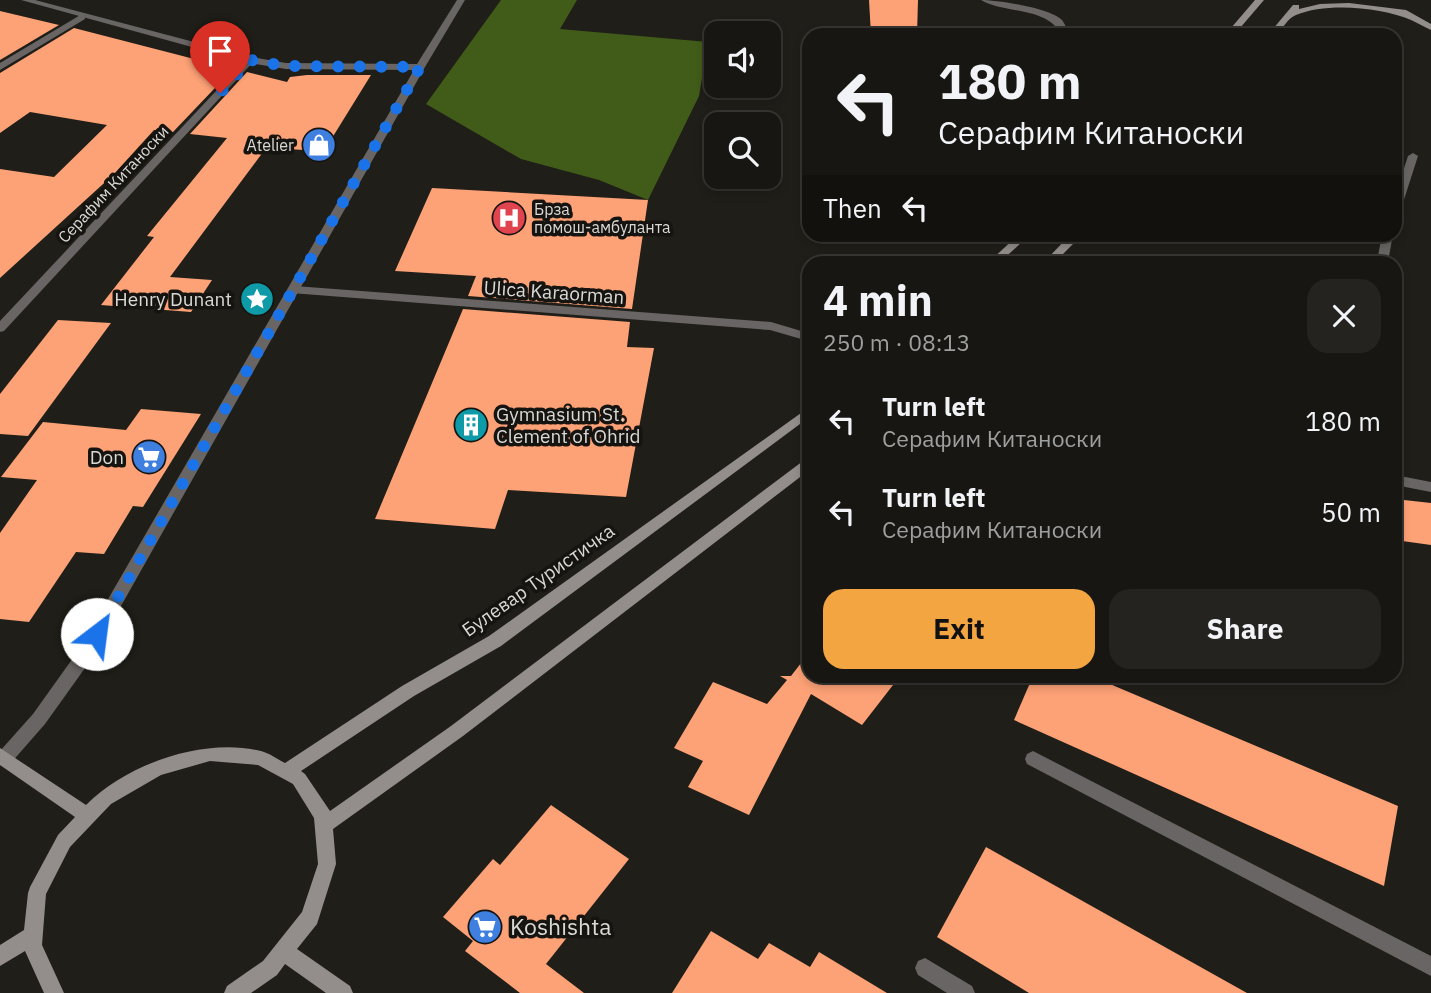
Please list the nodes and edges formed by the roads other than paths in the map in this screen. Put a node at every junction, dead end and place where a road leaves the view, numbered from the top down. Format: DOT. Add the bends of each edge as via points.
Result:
graph roads {
  1 [pos="25,0"];
  2 [pos="461,0"];
  3 [pos="985,0"];
  4 [pos="1260,0"];
  5 [pos="1301,0"];
  6 [pos="1380,0"];
  7 [pos="1290,14"];
  8 [pos="1408,16"];
  9 [pos="82,17"];
  10 [pos="1431,27"];
  11 [pos="1062,28"];
  12 [pos="1235,28"];
  13 [pos="1278,28"];
  14 [pos="250,60"];
  15 [pos="0,67"];
  16 [pos="420,67"];
  17 [pos="1413,156"];
  18 [pos="1402,190"];
  19 [pos="1017,242"];
  20 [pos="1070,242"];
  21 [pos="1001,256"];
  22 [pos="1055,256"];
  23 [pos="295,290"];
  24 [pos="0,328"];
  25 [pos="802,335"];
  26 [pos="802,416"];
  27 [pos="802,469"];
  28 [pos="1402,481"];
  29 [pos="1431,487"];
  30 [pos="2,757"];
  31 [pos="1033,759"];
  32 [pos="285,772"];
  33 [pos="87,816"];
  34 [pos="324,825"];
  35 [pos="33,935"];
  36 [pos="283,951"];
  37 [pos="0,956"];
  38 [pos="1431,966"];
  39 [pos="925,968"];
  40 [pos="54,993"];
  41 [pos="234,993"];
  42 [pos="343,993"];
  43 [pos="965,993"];
  1 -- 9 [label="street"];
  2 -- 16 [label="street"];
  3 -- 11 [label="street" via="1043,14"];
  4 -- 12 [label="main road"];
  5 -- 7 [label="main road"];
  6 -- 8 [label="main road"];
  7 -- 8 [label="main road" via="1341,4"];
  7 -- 13 [label="main road"];
  8 -- 10 [label="main road"];
  9 -- 14 [label="street"];
  9 -- 15 [label="street"];
  14 -- 16 [label="street" via="286,66"];
  14 -- 24 [label="street, Серафим Китаноски"];
  16 -- 23 [label="street"];
  17 -- 18 [label="street"];
  19 -- 21 [label="main road"];
  20 -- 22 [label="main road"];
  23 -- 25 [label="street, Ulica Karaorman" via="771,326"];
  23 -- 30 [label="street" via="84,656 38,719"];
  26 -- 32 [label="main road, Булевар Туристичка" via="495,641 408,691"];
  27 -- 34 [label="main road" via="457,731"];
  28 -- 29 [label="street"];
  30 -- 33 [label="main road"];
  31 -- 38 [label="street"];
  32 -- 33 [label="main road" via="260,758 210,754 157,768 106,798"];
  32 -- 34 [label="main road" via="299,779"];
  33 -- 35 [label="main road" via="64,841 37,893"];
  34 -- 36 [label="main road" via="327,864 310,917"];
  35 -- 37 [label="main road"];
  35 -- 40 [label="main road" via="32,946"];
  36 -- 41 [label="main road" via="270,968"];
  36 -- 42 [label="main road"];
  39 -- 43 [label="street"];
}
